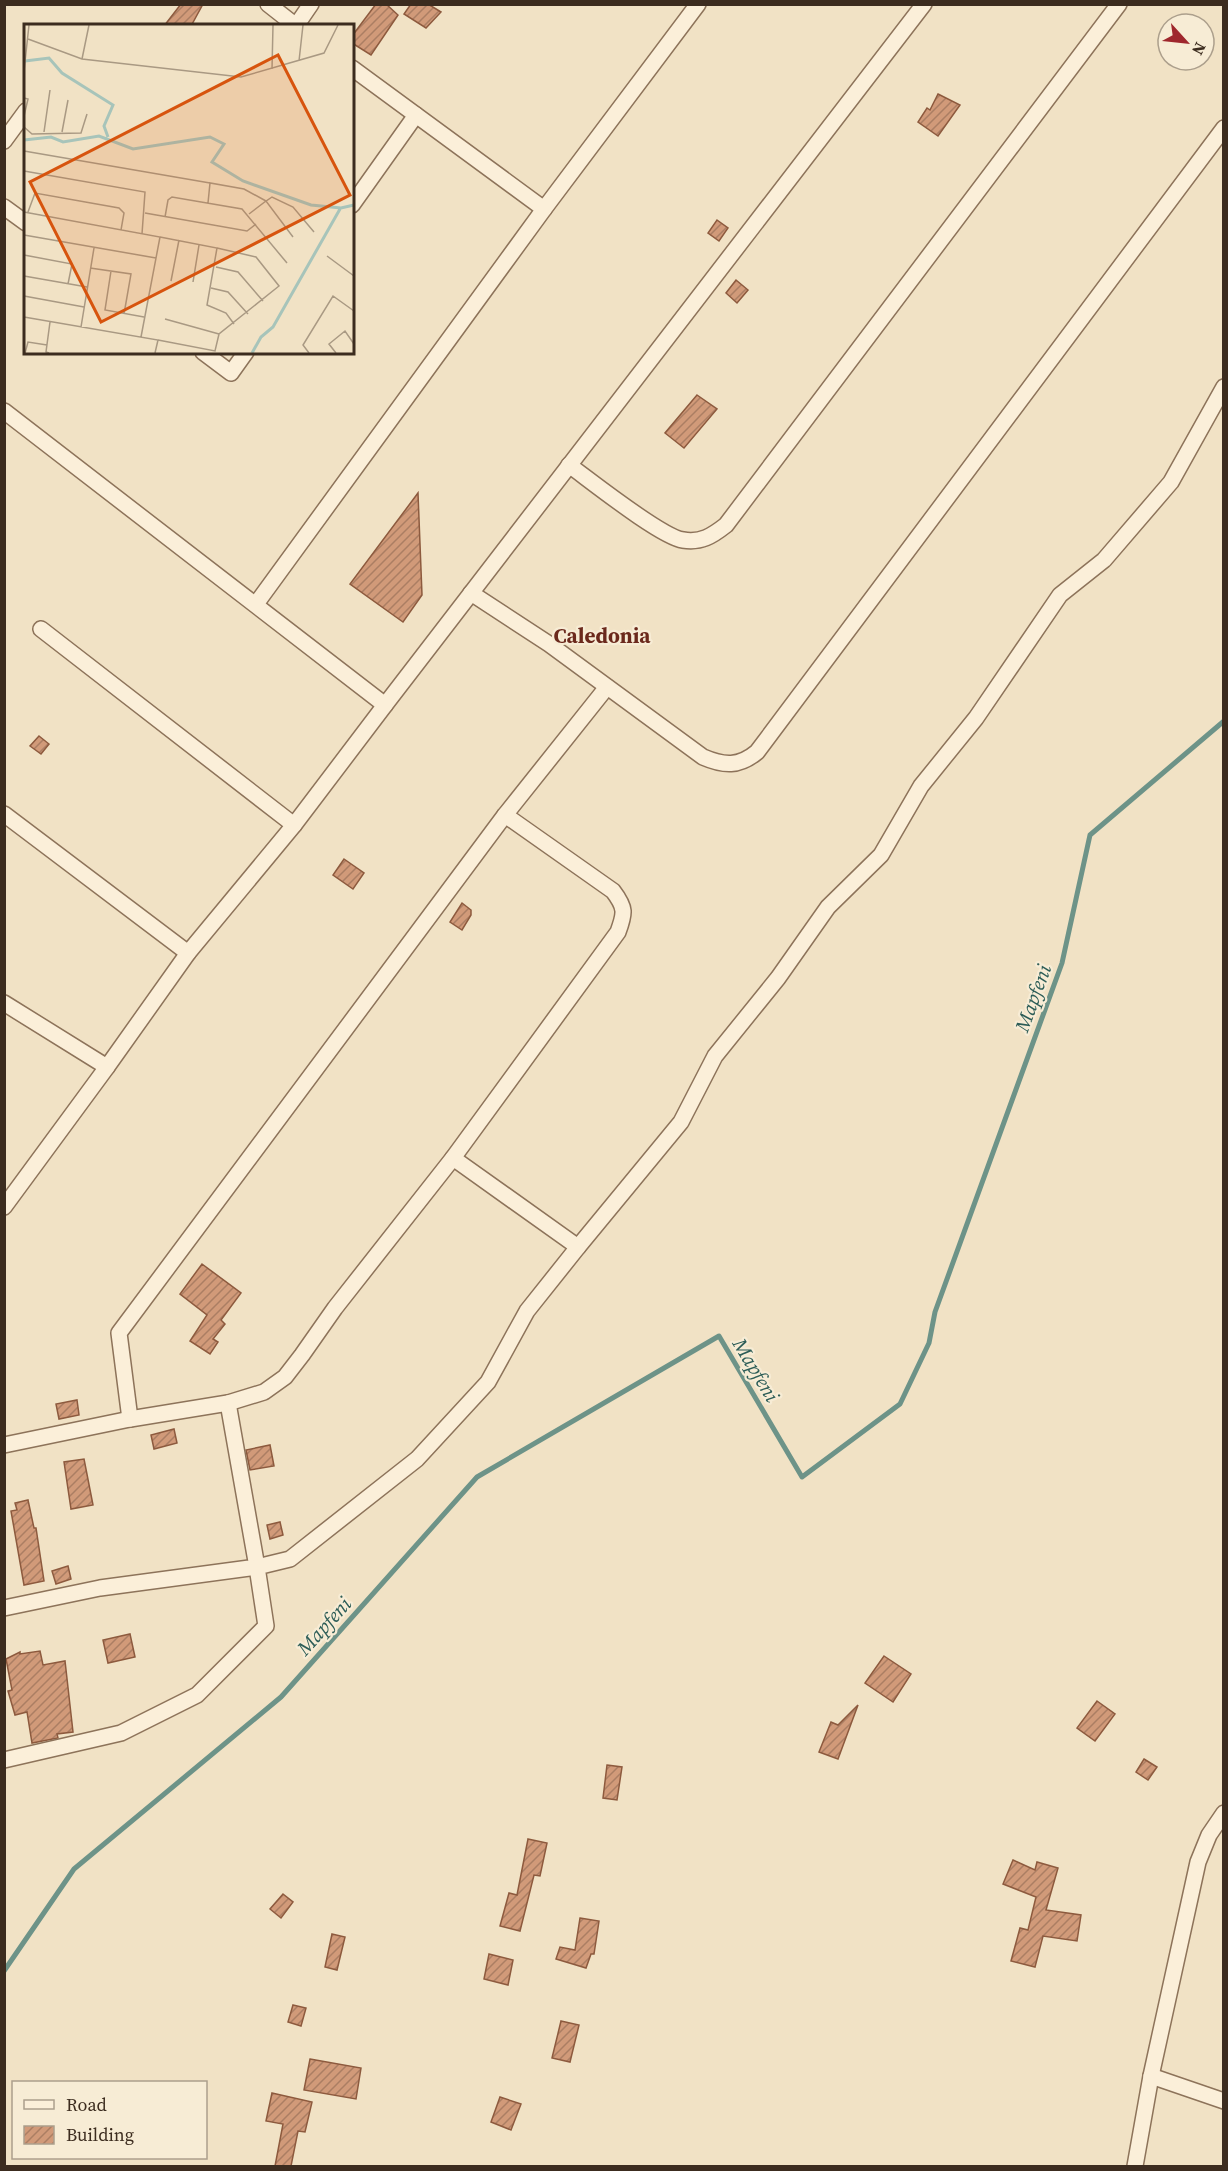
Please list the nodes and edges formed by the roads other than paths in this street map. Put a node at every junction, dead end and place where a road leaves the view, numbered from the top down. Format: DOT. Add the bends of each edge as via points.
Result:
graph roads {
  1 [pos="268,4"];
  2 [pos="311,4"];
  3 [pos="698,4"];
  4 [pos="924,4"];
  5 [pos="1119,4"];
  6 [pos="293,24"];
  7 [pos="297,24"];
  8 [pos="354,69"];
  9 [pos="24,114"];
  10 [pos="416,115"];
  11 [pos="1224,128"];
  12 [pos="4,141"];
  13 [pos="354,202"];
  14 [pos="4,207"];
  15 [pos="544,209"];
  16 [pos="24,222"];
  17 [pos="206,354"];
  18 [pos="245,354"];
  19 [pos="1224,387"];
  20 [pos="4,411"];
  21 [pos="569,465"];
  22 [pos="471,593"];
  23 [pos="256,604"];
  24 [pos="41,628"];
  25 [pos="607,687"];
  26 [pos="385,705"];
  27 [pos="4,814"];
  28 [pos="506,815"];
  29 [pos="294,825"];
  30 [pos="188,953"];
  31 [pos="4,1003"];
  32 [pos="107,1067"];
  33 [pos="453,1158"];
  34 [pos="4,1207"];
  35 [pos="578,1247"];
  36 [pos="228,1403"];
  37 [pos="130,1419"];
  38 [pos="4,1445"];
  39 [pos="257,1568"];
  40 [pos="4,1608"];
  41 [pos="4,1760"];
  42 [pos="1224,1813"];
  43 [pos="1151,2076"];
  44 [pos="1224,2101"];
  45 [pos="1135,2166"];
  1 -- 6 [label="street"];
  2 -- 7 [label="street"];
  3 -- 15 [label="street"];
  4 -- 21 [label="street"];
  5 -- 21 [label="street" via="726,525 710,538 680,540"];
  8 -- 10 [label="street"];
  9 -- 12 [label="street"];
  10 -- 13 [label="street"];
  10 -- 15 [label="street"];
  11 -- 25 [label="street" via="757,752 739,763 717,763 703,758"];
  14 -- 16 [label="street"];
  15 -- 23 [label="street"];
  17 -- 18 [label="street" via="231,373"];
  19 -- 35 [label="street" via="1171,482 1104,560 1060,595 976,718 921,786 882,855 828,907 778,978 715,1056 681,1122"];
  20 -- 23 [label="street"];
  21 -- 22 [label="street"];
  22 -- 25 [label="street"];
  22 -- 26 [label="street"];
  23 -- 26 [label="street"];
  24 -- 29 [label="street"];
  25 -- 28 [label="street"];
  26 -- 29 [label="street"];
  27 -- 30 [label="street"];
  28 -- 33 [label="street" via="613,891 624,904 623,917 618,932"];
  28 -- 37 [label="street" via="119,1333"];
  29 -- 30 [label="street"];
  30 -- 32 [label="street"];
  31 -- 32 [label="street"];
  32 -- 34 [label="street"];
  33 -- 35 [label="street"];
  33 -- 36 [label="street" via="334,1308 285,1377 264,1392"];
  35 -- 39 [label="street" via="527,1311 488,1382 417,1460 290,1559"];
  36 -- 37 [label="street"];
  36 -- 39 [label="street"];
  37 -- 38 [label="street"];
  39 -- 40 [label="street" via="99,1588"];
  39 -- 41 [label="street" via="266,1626 197,1695 121,1733"];
  42 -- 43 [label="street" via="1198,1862"];
  43 -- 44 [label="street"];
  43 -- 45 [label="street"];
}
